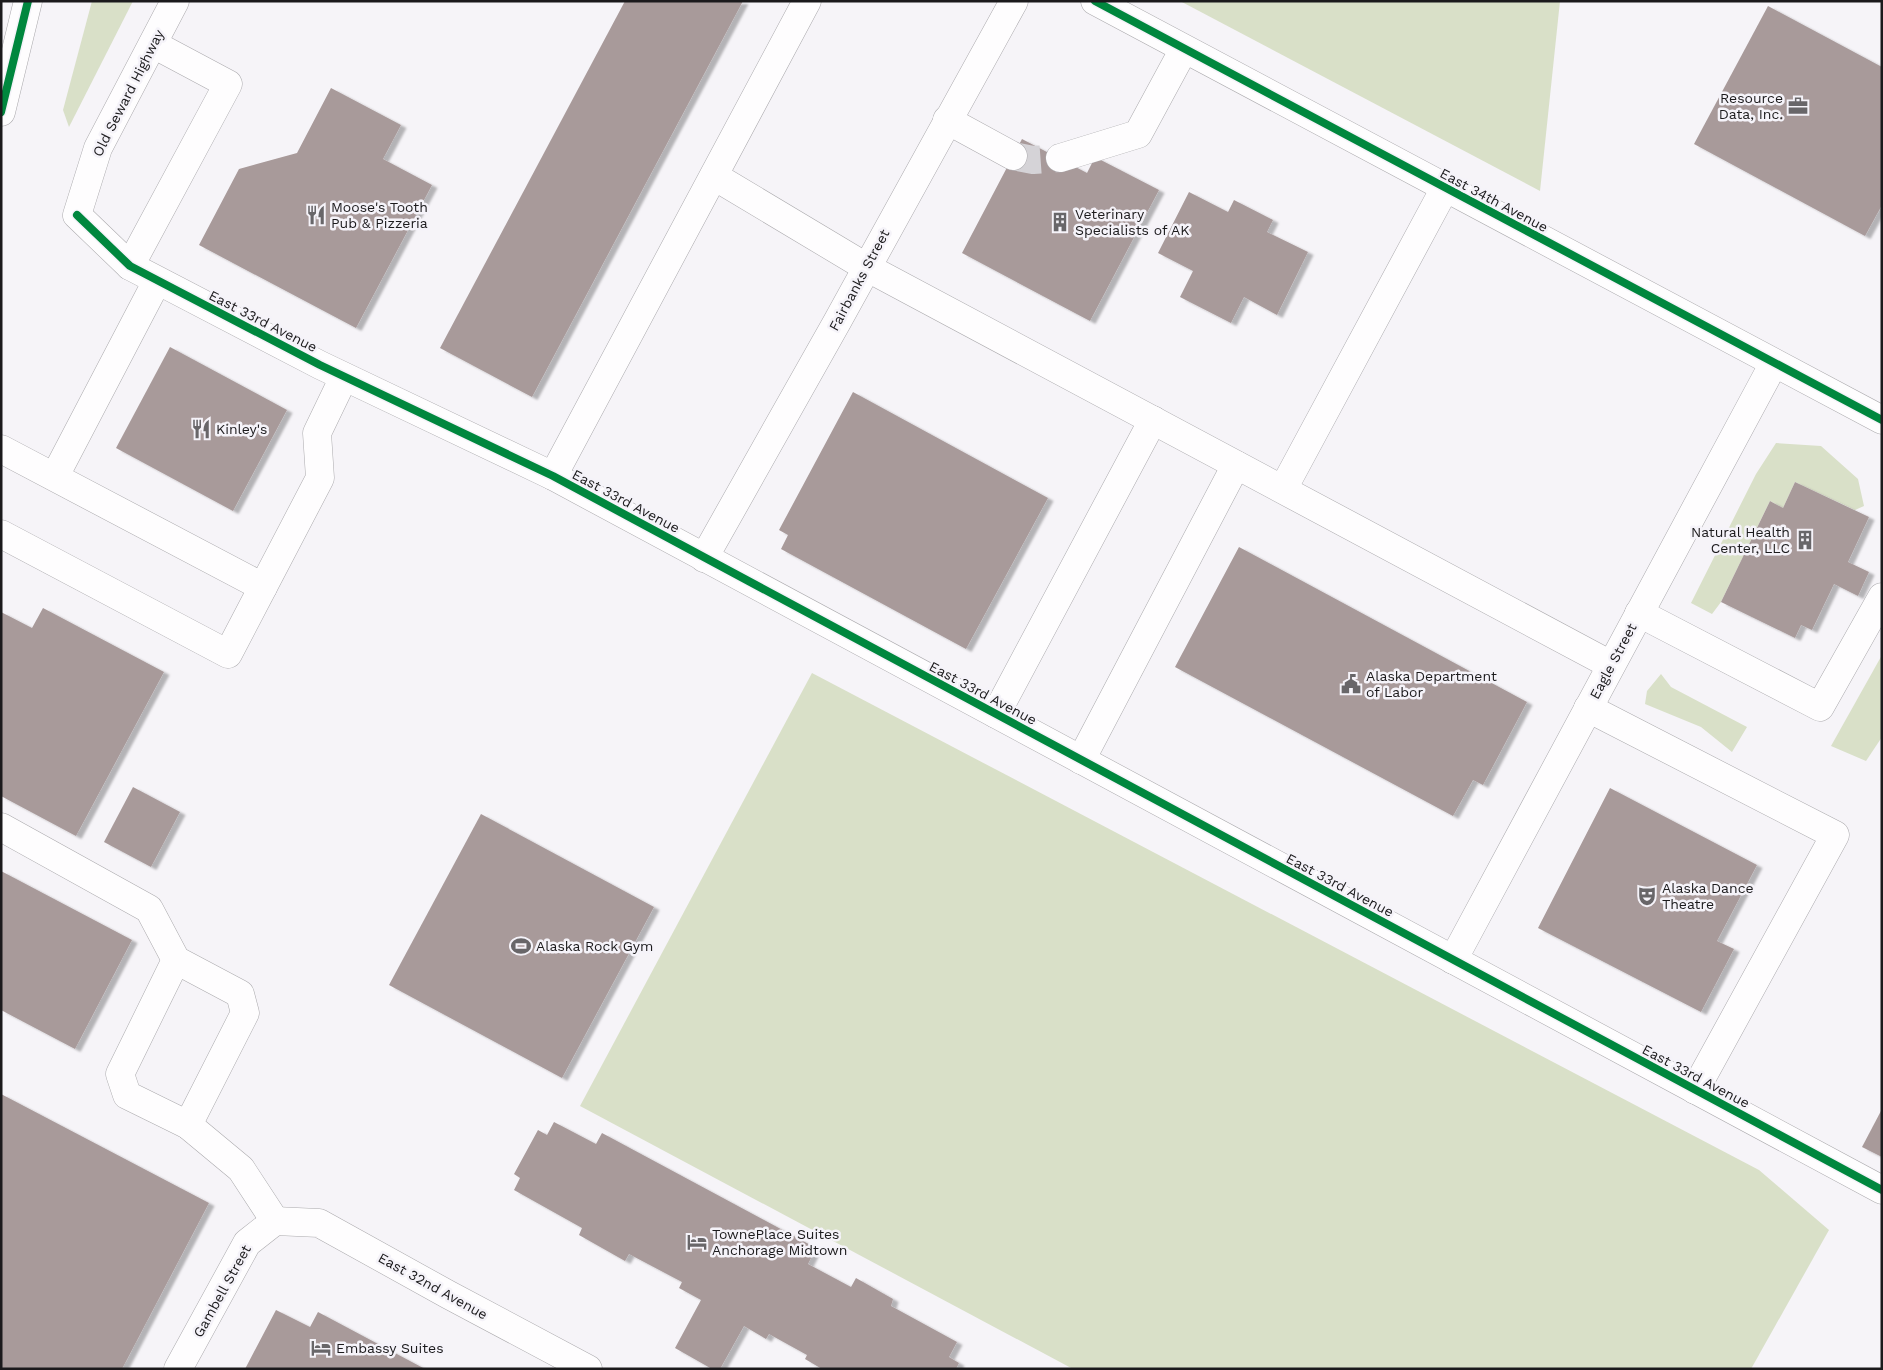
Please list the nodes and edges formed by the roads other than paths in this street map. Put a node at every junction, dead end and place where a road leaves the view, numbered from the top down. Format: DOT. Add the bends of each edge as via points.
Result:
graph roads {
  1 [pos="28,1"];
  2 [pos="175,1"];
  3 [pos="807,1"];
  4 [pos="1014,1"];
  5 [pos="1095,1"];
  6 [pos="153,44"];
  7 [pos="1184,49"];
  8 [pos="1,112"];
  9 [pos="947,120"];
  10 [pos="1013,156"];
  11 [pos="1060,158"];
  12 [pos="714,176"];
  13 [pos="1445,188"];
  14 [pos="77,215"];
  15 [pos="130,266"];
  16 [pos="866,267"];
  17 [pos="157,280"];
  18 [pos="1774,363"];
  19 [pos="344,376"];
  20 [pos="1153,420"];
  21 [pos="1882,420"];
  22 [pos="1,449"];
  23 [pos="1236,465"];
  24 [pos="56,476"];
  25 [pos="553,476"];
  26 [pos="1282,490"];
  27 [pos="1,534"];
  28 [pos="704,558"];
  29 [pos="263,586"];
  30 [pos="1882,597"];
  31 [pos="1639,613"];
  32 [pos="1611,665"];
  33 [pos="1588,708"];
  34 [pos="996,714"];
  35 [pos="1081,760"];
  36 [pos="1,827"];
  37 [pos="176,960"];
  38 [pos="1453,960"];
  39 [pos="1695,1090"];
  40 [pos="188,1125"];
  41 [pos="1882,1190"];
  42 [pos="275,1220"];
  43 [pos="178,1369"];
  44 [pos="588,1369"];
  1 -- 8 [label="main road"];
  2 -- 6 [label="main road, Old Seward Highway"];
  3 -- 12 [label="main road"];
  4 -- 9 [label="main road, Fairbanks Street"];
  5 -- 7 [label="main road, East 34th Avenue"];
  6 -- 14 [label="main road, Old Seward Highway" via="98,148"];
  6 -- 15 [label="main road" via="228,84"];
  7 -- 11 [label="main road" via="1138,134"];
  7 -- 13 [label="main road, East 34th Avenue"];
  9 -- 10 [label="main road"];
  9 -- 16 [label="main road, Fairbanks Street"];
  12 -- 16 [label="main road"];
  12 -- 25 [label="main road"];
  13 -- 18 [label="main road, East 34th Avenue"];
  13 -- 26 [label="main road"];
  14 -- 15 [label="main road, East 33rd Avenue"];
  15 -- 17 [label="main road, East 33rd Avenue"];
  16 -- 20 [label="main road"];
  16 -- 28 [label="main road, Fairbanks Street"];
  17 -- 19 [label="main road, East 33rd Avenue"];
  17 -- 24 [label="main road"];
  18 -- 21 [label="main road, East 34th Avenue"];
  18 -- 31 [label="main road, Eagle Street"];
  19 -- 25 [label="main road, East 33rd Avenue"];
  19 -- 29 [label="main road" via="317,433 320,478"];
  20 -- 23 [label="main road"];
  20 -- 34 [label="main road"];
  22 -- 24 [label="main road"];
  23 -- 26 [label="main road"];
  23 -- 35 [label="main road"];
  24 -- 29 [label="main road"];
  25 -- 28 [label="main road, East 33rd Avenue"];
  26 -- 32 [label="main road"];
  27 -- 29 [label="main road" via="228,654"];
  28 -- 34 [label="main road, East 33rd Avenue"];
  30 -- 31 [label="main road" via="1820,707"];
  31 -- 32 [label="main road, Eagle Street"];
  32 -- 33 [label="main road, Eagle Street"];
  33 -- 38 [label="main road, Eagle Street"];
  33 -- 39 [label="main road" via="1835,834"];
  34 -- 35 [label="main road, East 33rd Avenue"];
  35 -- 38 [label="main road, East 33rd Avenue"];
  36 -- 37 [label="main road" via="149,909"];
  37 -- 40 [label="main road" via="120,1074 127,1095"];
  37 -- 40 [label="main road" via="240,994 245,1013"];
  38 -- 39 [label="main road, East 33rd Avenue"];
  39 -- 41 [label="main road, East 33rd Avenue"];
  40 -- 42 [label="main road" via="241,1169"];
  42 -- 43 [label="main road, Gambell Street" via="247,1243"];
  42 -- 44 [label="main road, East 32nd Avenue" via="320,1223"];
}
